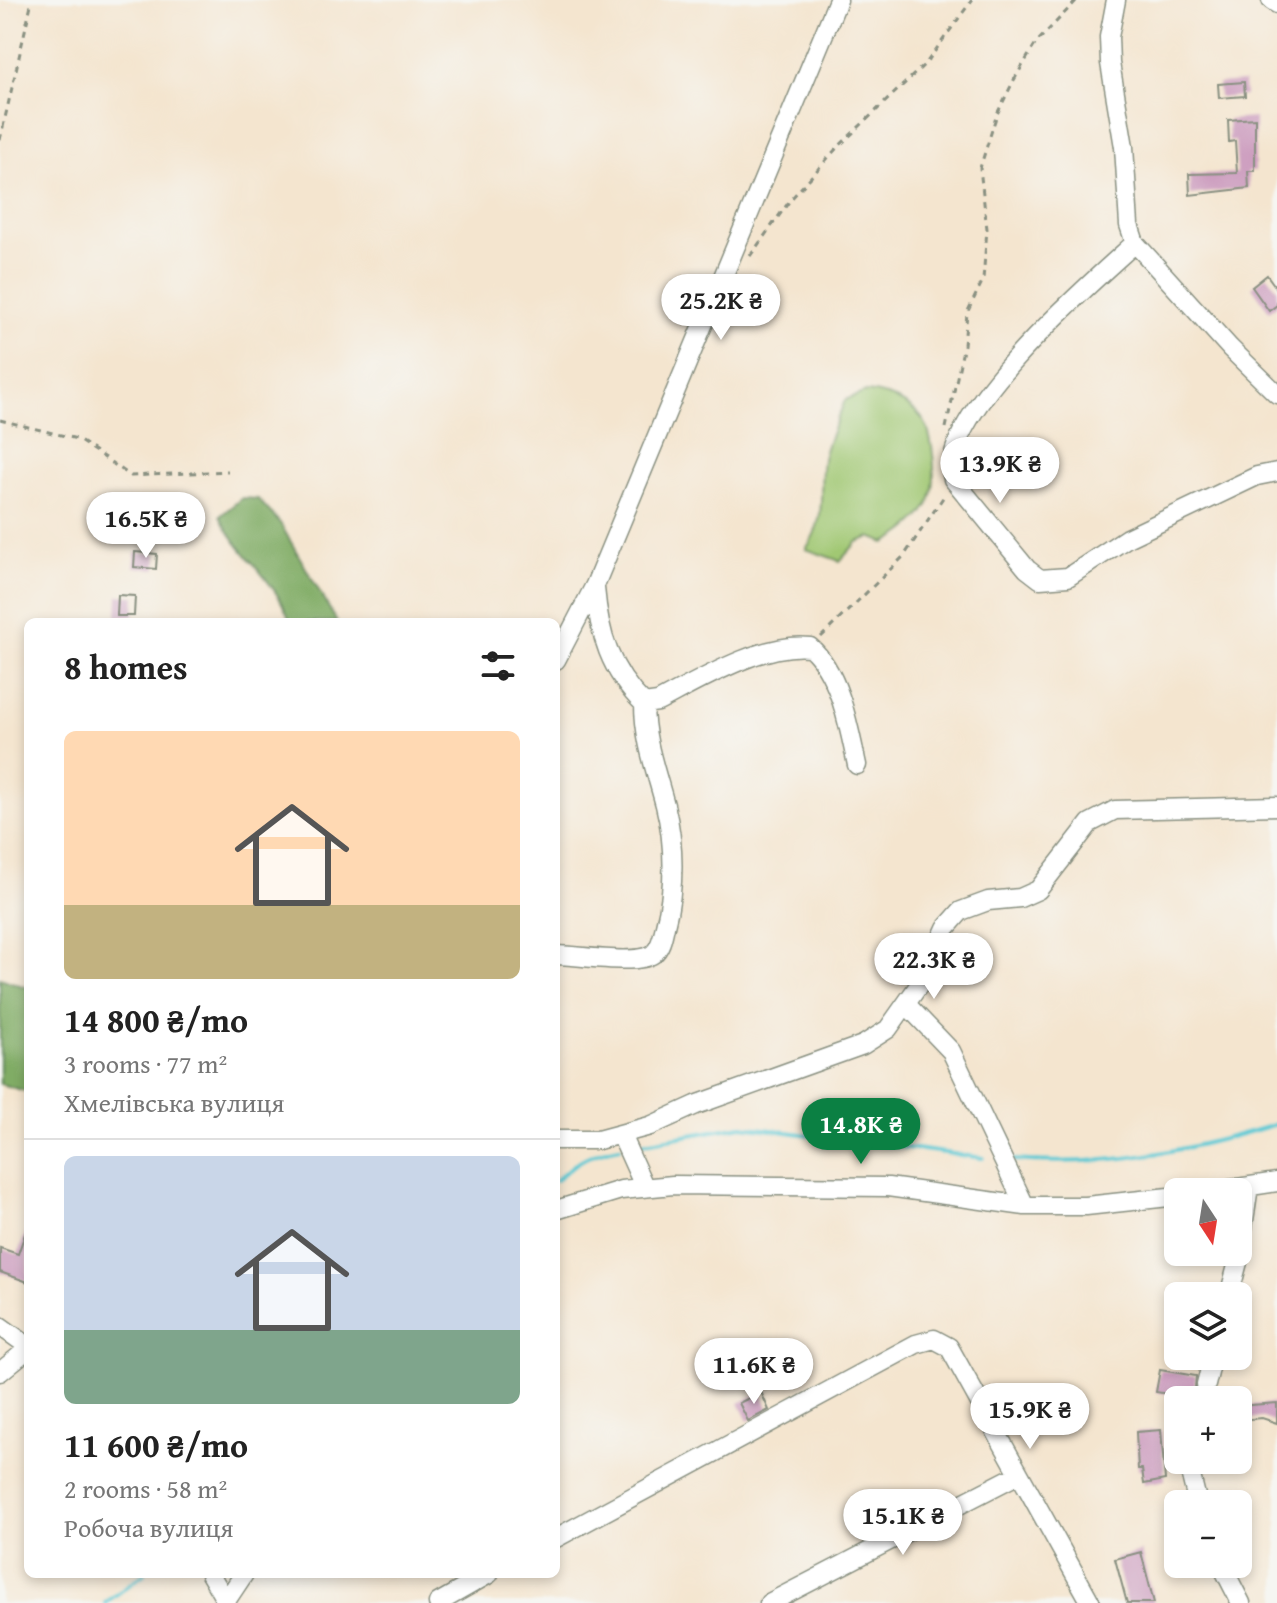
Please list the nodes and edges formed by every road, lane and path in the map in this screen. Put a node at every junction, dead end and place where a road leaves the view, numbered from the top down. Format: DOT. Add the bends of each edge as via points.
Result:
graph roads {
  1 [pos="32,0"];
  2 [pos="838,0"];
  3 [pos="972,0"];
  4 [pos="1077,0"];
  5 [pos="1116,0"];
  6 [pos="1271,0"];
  7 [pos="1277,4"];
  8 [pos="0,140"];
  9 [pos="1135,243"];
  10 [pos="745,261"];
  11 [pos="1277,394"];
  12 [pos="0,420"];
  13 [pos="946,430"];
  14 [pos="228,471"];
  15 [pos="1277,472"];
  16 [pos="953,479"];
  17 [pos="595,585"];
  18 [pos="810,647"];
  19 [pos="560,652"];
  20 [pos="644,704"];
  21 [pos="857,765"];
  22 [pos="1277,806"];
  23 [pos="560,955"];
  24 [pos="906,1004"];
  25 [pos="623,1138"];
  26 [pos="560,1140"];
  27 [pos="1277,1182"];
  28 [pos="644,1186"];
  29 [pos="1252,1186"];
  30 [pos="1164,1198"];
  31 [pos="1025,1206"];
  32 [pos="560,1209"];
  33 [pos="0,1326"];
  34 [pos="24,1345"];
  35 [pos="24,1351"];
  36 [pos="1210,1370"];
  37 [pos="0,1372"];
  38 [pos="1206,1385"];
  39 [pos="1019,1474"];
  40 [pos="560,1536"];
  41 [pos="212,1578"];
  42 [pos="241,1578"];
  43 [pos="482,1578"];
  44 [pos="1228,1578"];
  45 [pos="226,1602"];
  46 [pos="438,1603"];
  47 [pos="769,1603"];
  48 [pos="1091,1603"];
  49 [pos="1241,1603"];
  1 -- 8 [label="path"];
  2 -- 17 [label="street"];
  3 -- 10 [label="path" via="927,62 836,149"];
  4 -- 13 [label="path" via="1036,43 997,114 980,168 987,229 983,280 967,313"];
  5 -- 9 [label="street" via="1110,63"];
  6 -- 7 [label="street"];
  9 -- 11 [label="street"];
  9 -- 16 [label="street" via="1018,353 954,448 949,463"];
  12 -- 14 [label="path" via="77,439 131,476"];
  15 -- 16 [label="street" via="1257,476 1127,538 1056,580 1040,579 1027,569"];
  16 -- 18 [label="path" via="904,556"];
  17 -- 19 [label="street"];
  17 -- 20 [label="street" via="598,623 612,663"];
  18 -- 20 [label="street" via="796,645 751,658"];
  18 -- 21 [label="street" via="827,668 842,705"];
  20 -- 23 [label="street" via="646,738 666,808 673,857 670,908 661,943 653,954 639,959"];
  22 -- 24 [label="street" via="1115,810 1090,823 1038,890 961,911 946,928"];
  24 -- 25 [label="street" via="888,1029 863,1045"];
  24 -- 31 [label="street" via="951,1051"];
  25 -- 26 [label="street"];
  25 -- 28 [label="street"];
  27 -- 29 [label="street"];
  28 -- 31 [label="street" via="888,1187"];
  28 -- 32 [label="street"];
  30 -- 31 [label="street"];
  33 -- 34 [label="street"];
  35 -- 37 [label="street"];
  36 -- 38 [label="street"];
  39 -- 40 [label="street" via="949,1347 934,1339"];
  39 -- 47 [label="street"];
  39 -- 48 [label="street"];
  41 -- 45 [label="street"];
  42 -- 45 [label="street"];
  43 -- 46 [label="street"];
  44 -- 49 [label="street"];
}
